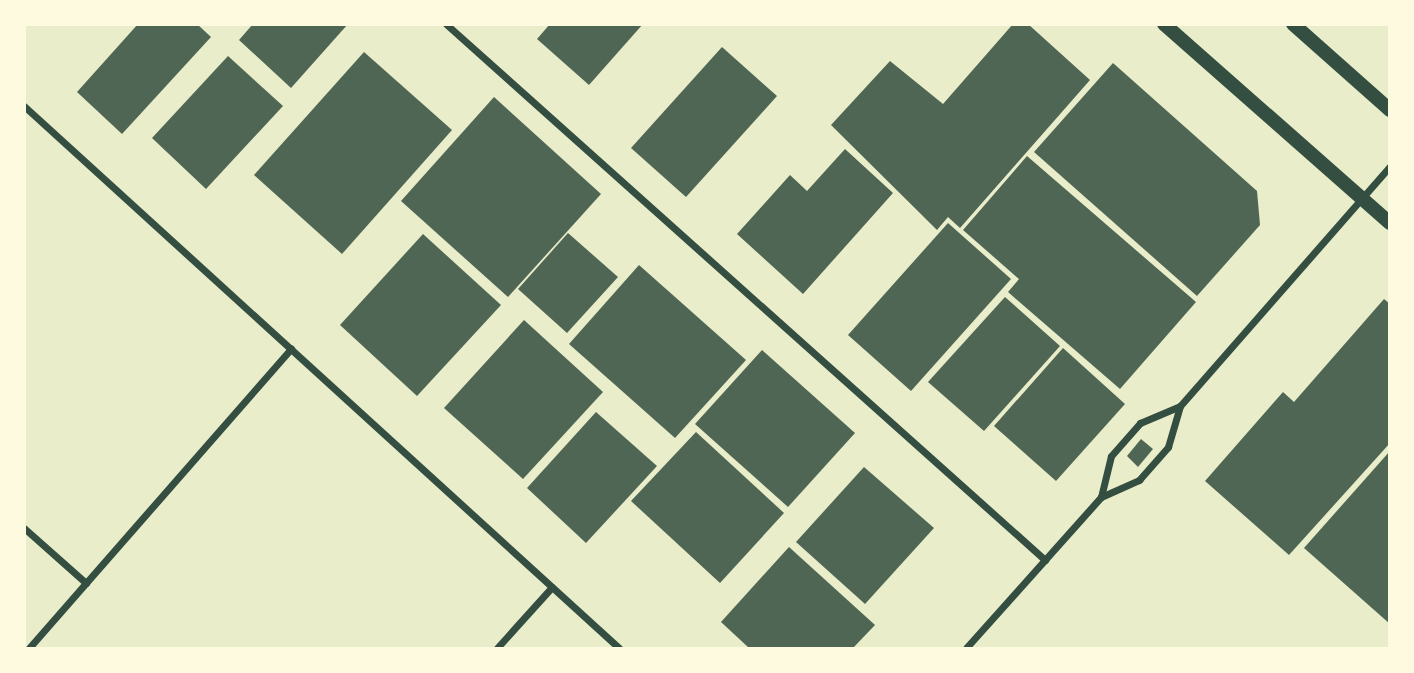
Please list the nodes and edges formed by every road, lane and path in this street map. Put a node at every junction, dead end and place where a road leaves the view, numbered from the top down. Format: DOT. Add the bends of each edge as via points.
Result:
graph roads {
  1 [pos="446,24"];
  2 [pos="1293,24"];
  3 [pos="1173,27"];
  4 [pos="24,106"];
  5 [pos="1390,110"];
  6 [pos="1390,166"];
  7 [pos="1362,198"];
  8 [pos="1390,223"];
  9 [pos="291,349"];
  10 [pos="1180,406"];
  11 [pos="1101,497"];
  12 [pos="24,528"];
  13 [pos="1045,560"];
  14 [pos="86,583"];
  15 [pos="552,587"];
  16 [pos="29,649"];
  17 [pos="497,649"];
  18 [pos="619,649"];
  19 [pos="966,649"];
  1 -- 13 [label="street"];
  2 -- 5 [label="main road"];
  3 -- 7 [label="main road"];
  4 -- 9 [label="street"];
  6 -- 7 [label="street"];
  7 -- 8 [label="main road"];
  7 -- 10 [label="street"];
  9 -- 14 [label="street"];
  9 -- 15 [label="street"];
  10 -- 11 [label="street" via="1168,447 1139,481"];
  10 -- 11 [label="street" via="1140,423 1111,456"];
  11 -- 13 [label="street"];
  12 -- 14 [label="street"];
  13 -- 19 [label="street"];
  14 -- 16 [label="street"];
  15 -- 17 [label="street"];
  15 -- 18 [label="street"];
}
